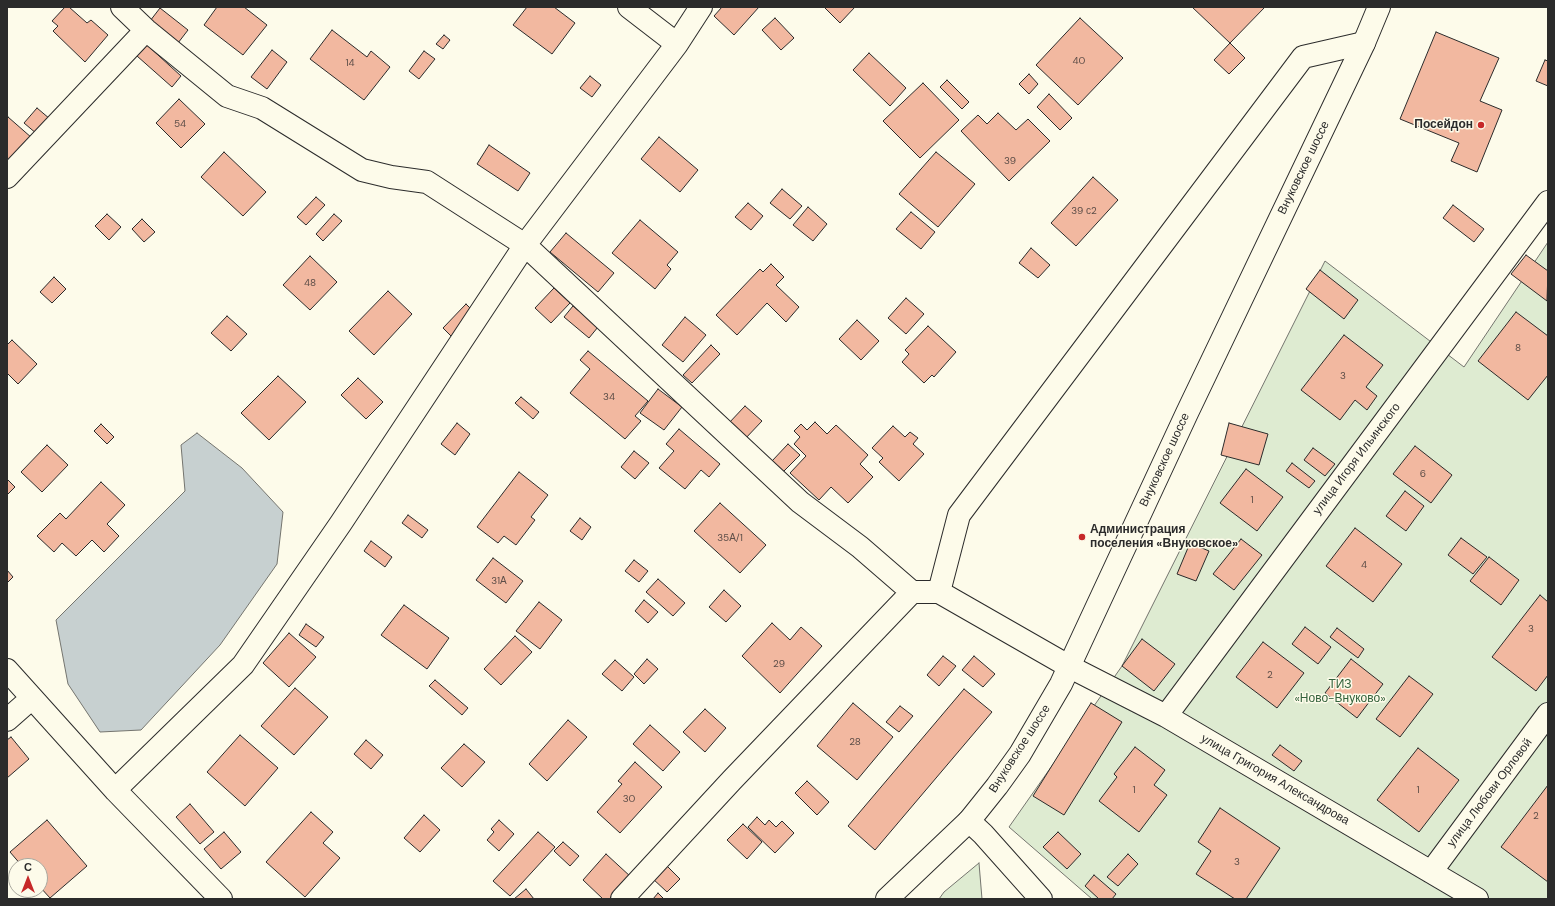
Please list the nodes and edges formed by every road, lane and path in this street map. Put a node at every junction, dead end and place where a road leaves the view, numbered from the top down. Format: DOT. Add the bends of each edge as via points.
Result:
graph roads {
  1 [pos="122,7"];
  2 [pos="629,7"];
  3 [pos="701,7"];
  4 [pos="1379,7"];
  5 [pos="146,30"];
  6 [pos="1364,43"];
  7 [pos="677,44"];
  8 [pos="7,177"];
  9 [pos="1548,202"];
  10 [pos="525,246"];
  11 [pos="912,592"];
  12 [pos="939,592"];
  13 [pos="1070,667"];
  14 [pos="7,670"];
  15 [pos="32,698"];
  16 [pos="1548,714"];
  17 [pos="1166,716"];
  18 [pos="7,720"];
  19 [pos="115,790"];
  20 [pos="969,821"];
  21 [pos="1431,872"];
  22 [pos="221,899"];
  23 [pos="622,899"];
  24 [pos="887,899"];
  25 [pos="1041,899"];
  26 [pos="1477,899"];
  1 -- 5 [label="street"];
  2 -- 7 [label="street"];
  3 -- 7 [label="street"];
  4 -- 6 [label="street, Внуковское шоссе"];
  5 -- 8 [label="street"];
  5 -- 10 [label="street" via="227,96 262,108 362,170 427,182"];
  6 -- 12 [label="street" via="1304,57 959,515"];
  6 -- 13 [label="street, Внуковское шоссе" via="1187,413"];
  7 -- 10 [label="street"];
  9 -- 17 [label="street, улица Игоря Ильинского"];
  10 -- 11 [label="street" via="800,502 860,547"];
  10 -- 19 [label="street" via="341,523 243,665"];
  11 -- 12 [label="street"];
  11 -- 23 [label="street"];
  12 -- 13 [label="street, улица Григория Александрова"];
  13 -- 17 [label="street, улица Григория Александрова"];
  13 -- 20 [label="street, Внуковское шоссе" via="1020,754"];
  14 -- 15 [label="street"];
  15 -- 18 [label="street"];
  15 -- 19 [label="street"];
  16 -- 21 [label="street, улица Любови Орловой"];
  17 -- 21 [label="street, улица Григория Александрова"];
  19 -- 22 [label="street"];
  20 -- 24 [label="street, Внуковское шоссе"];
  20 -- 25 [label="street"];
  21 -- 26 [label="street, улица Григория Александрова"];
}
